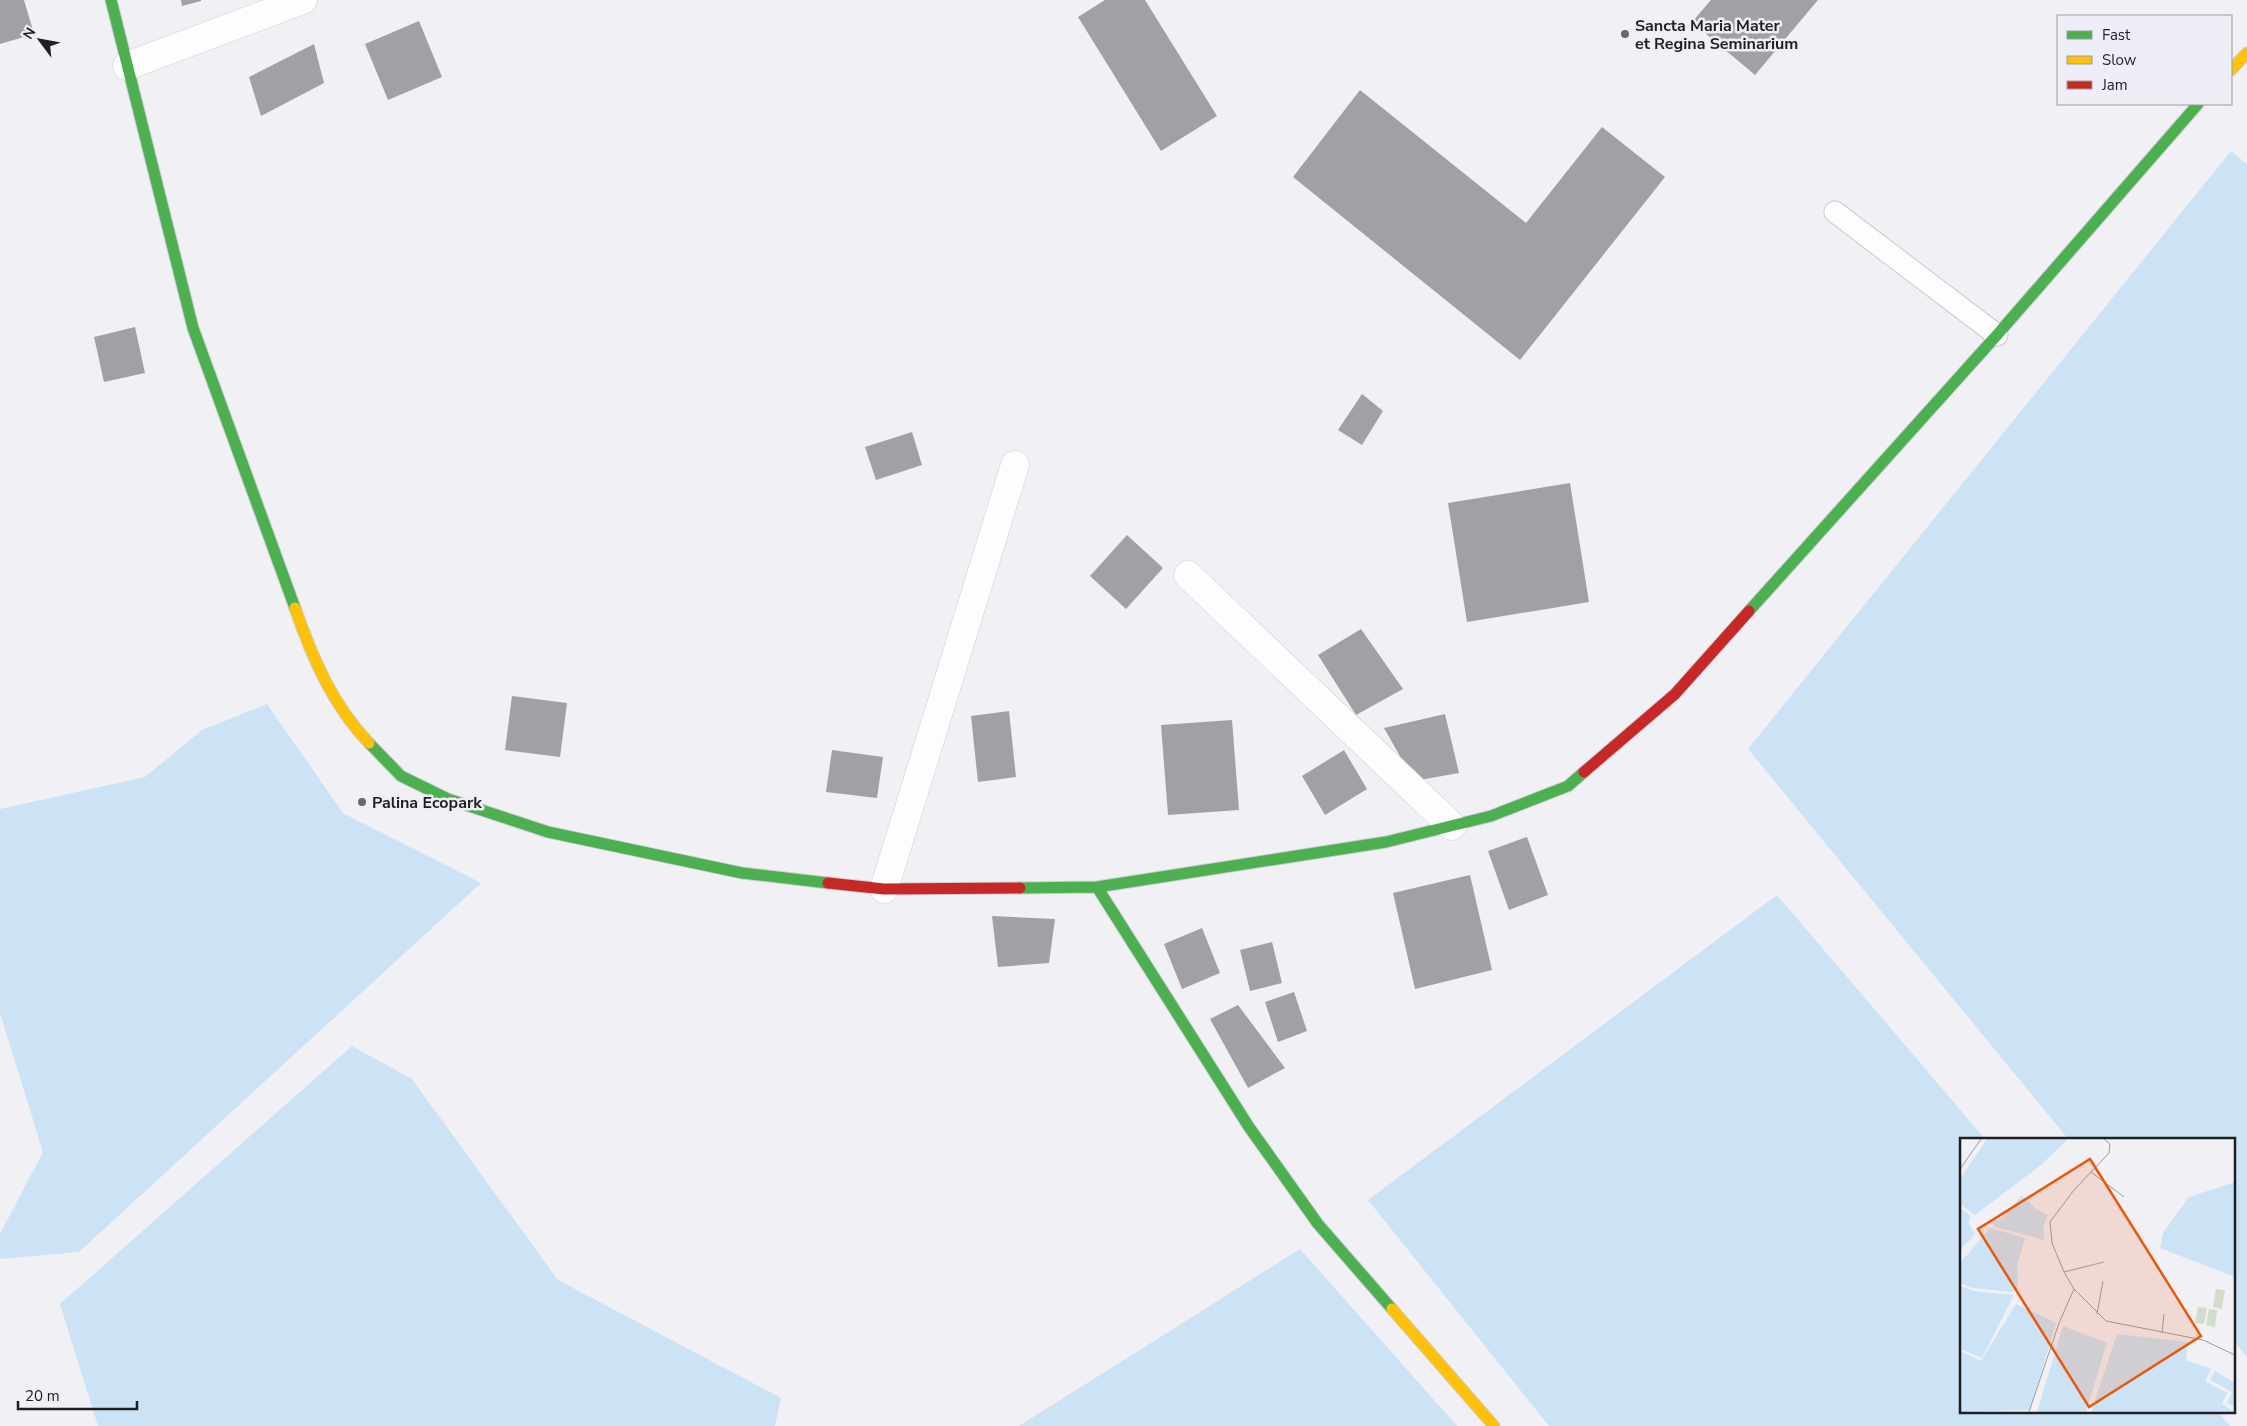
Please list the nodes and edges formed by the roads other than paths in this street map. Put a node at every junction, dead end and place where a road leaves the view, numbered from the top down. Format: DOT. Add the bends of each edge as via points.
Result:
graph roads {
  1 [pos="110,0"];
  2 [pos="303,0"];
  3 [pos="2247,53"];
  4 [pos="127,66"];
  5 [pos="2232,69"];
  6 [pos="2197,105"];
  7 [pos="1835,212"];
  8 [pos="1997,335"];
  9 [pos="1015,465"];
  10 [pos="1188,575"];
  11 [pos="1452,826"];
  12 [pos="1097,887"];
  13 [pos="884,889"];
  14 [pos="1494,1426"];
  1 -- 4 [label="street"];
  2 -- 4 [label="street"];
  3 -- 5 [label="street"];
  4 -- 13 [label="street" via="193,328 313,659 353,727 401,776 448,799 548,832 742,873"];
  6 -- 8 [label="street"];
  7 -- 8 [label="lane"];
  8 -- 11 [label="street" via="1675,694 1568,786 1491,816"];
  9 -- 13 [label="street"];
  10 -- 11 [label="street"];
  11 -- 12 [label="street" via="1386,842"];
  12 -- 13 [label="street"];
  12 -- 14 [label="street" via="1249,1127 1318,1224"];
}
